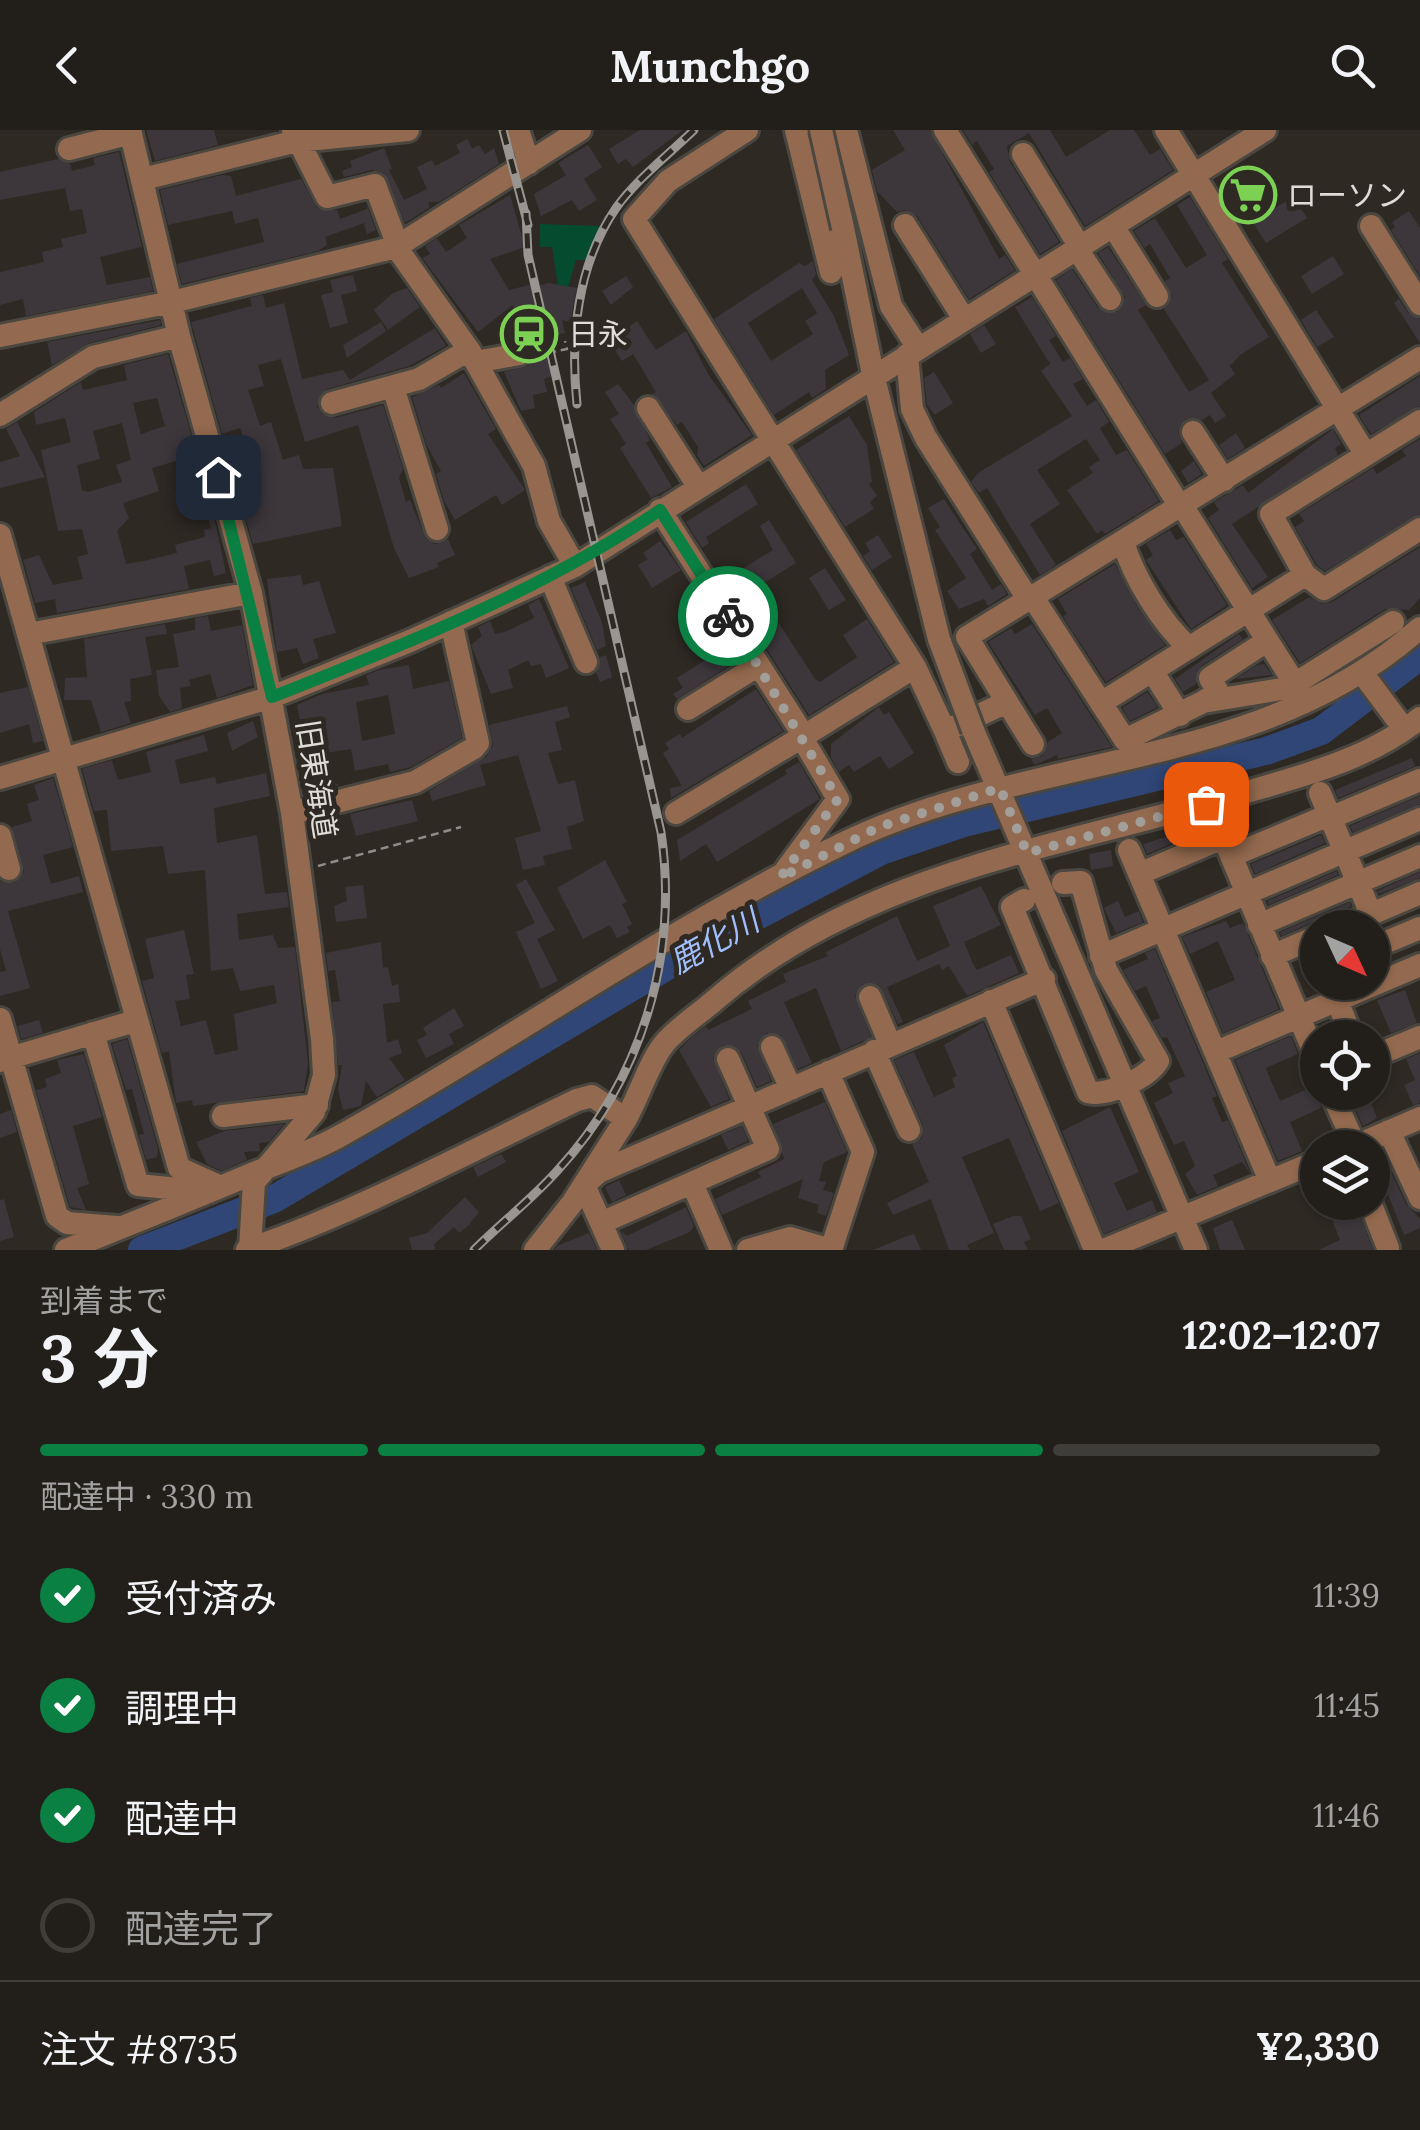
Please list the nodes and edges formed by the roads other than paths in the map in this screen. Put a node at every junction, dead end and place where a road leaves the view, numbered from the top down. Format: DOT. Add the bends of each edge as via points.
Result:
graph roads {
  1 [pos="408,130"];
  2 [pos="518,130"];
  3 [pos="580,130"];
  4 [pos="747,130"];
  5 [pos="796,130"];
  6 [pos="821,130"];
  7 [pos="846,130"];
  8 [pos="945,130"];
  9 [pos="1166,130"];
  10 [pos="1265,130"];
  11 [pos="131,132"];
  12 [pos="295,135"];
  13 [pos="69,149"];
  14 [pos="1023,154"];
  15 [pos="529,164"];
  16 [pos="1194,174"];
  17 [pos="144,179"];
  18 [pos="867,204"];
  19 [pos="816,216"];
  20 [pos="906,225"];
  21 [pos="1114,226"];
  22 [pos="1372,226"];
  23 [pos="397,247"];
  24 [pos="1079,248"];
  25 [pos="831,272"];
  26 [pos="1036,275"];
  27 [pos="1157,296"];
  28 [pos="1110,299"];
  29 [pos="172,302"];
  30 [pos="1420,304"];
  31 [pos="964,320"];
  32 [pos="0,336"];
  33 [pos="179,336"];
  34 [pos="913,351"];
  35 [pos="519,354"];
  36 [pos="472,356"];
  37 [pos="1420,358"];
  38 [pos="873,374"];
  39 [pos="393,386"];
  40 [pos="332,403"];
  41 [pos="648,408"];
  42 [pos="1337,409"];
  43 [pos="0,415"];
  44 [pos="1420,421"];
  45 [pos="1193,432"];
  46 [pos="772,438"];
  47 [pos="1366,454"];
  48 [pos="1224,480"];
  49 [pos="698,486"];
  50 [pos="1182,507"];
  51 [pos="660,510"];
  52 [pos="437,529"];
  53 [pos="1420,529"];
  54 [pos="0,536"];
  55 [pos="1122,542"];
  56 [pos="575,566"];
  57 [pos="1306,575"];
  58 [pos="550,577"];
  59 [pos="250,593"];
  60 [pos="1030,597"];
  61 [pos="1248,611"];
  62 [pos="451,622"];
  63 [pos="1393,622"];
  64 [pos="1420,628"];
  65 [pos="28,634"];
  66 [pos="1268,641"];
  67 [pos="1189,648"];
  68 [pos="586,662"];
  69 [pos="759,665"];
  70 [pos="915,667"];
  71 [pos="1363,674"];
  72 [pos="1156,677"];
  73 [pos="1295,684"];
  74 [pos="272,697"];
  75 [pos="1006,702"];
  76 [pos="1101,702"];
  77 [pos="1202,702"];
  78 [pos="688,710"];
  79 [pos="1180,715"];
  80 [pos="1412,723"];
  81 [pos="945,731"];
  82 [pos="803,737"];
  83 [pos="1033,744"];
  84 [pos="63,760"];
  85 [pos="958,762"];
  86 [pos="0,778"];
  87 [pos="1420,780"];
  88 [pos="1001,791"];
  89 [pos="1327,809"];
  90 [pos="676,813"];
  91 [pos="292,814"];
  92 [pos="1420,819"];
  93 [pos="0,836"];
  94 [pos="1223,838"];
  95 [pos="1025,850"];
  96 [pos="1129,850"];
  97 [pos="1344,851"];
  98 [pos="1420,856"];
  99 [pos="9,869"];
  100 [pos="1139,874"];
  101 [pos="780,878"];
  102 [pos="1358,882"];
  103 [pos="1063,883"];
  104 [pos="1246,894"];
  105 [pos="1419,896"];
  106 [pos="1024,900"];
  107 [pos="1369,910"];
  108 [pos="1382,910"];
  109 [pos="1259,924"];
  110 [pos="1420,928"];
  111 [pos="1162,929"];
  112 [pos="1390,941"];
  113 [pos="1300,944"];
  114 [pos="1101,956"];
  115 [pos="1272,956"];
  116 [pos="1390,964"];
  117 [pos="1420,964"];
  118 [pos="1397,974"];
  119 [pos="1390,977"];
  120 [pos="1044,979"];
  121 [pos="870,997"];
  122 [pos="1337,1000"];
  123 [pos="991,1002"];
  124 [pos="1297,1017"];
  125 [pos="0,1019"];
  126 [pos="1345,1020"];
  127 [pos="135,1022"];
  128 [pos="1300,1023"];
  129 [pos="93,1034"];
  130 [pos="1420,1037"];
  131 [pos="772,1047"];
  132 [pos="882,1047"];
  133 [pos="1390,1050"];
  134 [pos="1216,1052"];
  135 [pos="6,1059"];
  136 [pos="728,1059"];
  137 [pos="828,1072"];
  138 [pos="1126,1083"];
  139 [pos="790,1089"];
  140 [pos="317,1105"];
  141 [pos="750,1106"];
  142 [pos="223,1116"];
  143 [pos="626,1118"];
  144 [pos="1420,1118"];
  145 [pos="909,1130"];
  146 [pos="1390,1131"];
  147 [pos="1390,1133"];
  148 [pos="1300,1168"];
  149 [pos="257,1176"];
  150 [pos="1270,1181"];
  151 [pos="692,1183"];
  152 [pos="584,1184"];
  153 [pos="215,1189"];
  154 [pos="1420,1198"];
  155 [pos="1183,1217"];
  156 [pos="1377,1220"];
  157 [pos="602,1223"];
  158 [pos="123,1227"];
  159 [pos="249,1247"];
  160 [pos="538,1248"];
  161 [pos="1388,1248"];
  162 [pos="66,1250"];
  163 [pos="613,1250"];
  164 [pos="720,1250"];
  165 [pos="748,1250"];
  166 [pos="829,1250"];
  167 [pos="1095,1250"];
  168 [pos="1104,1250"];
  169 [pos="1196,1250"];
  1 -- 12 [label="street"];
  2 -- 15 [label="street"];
  3 -- 15 [label="street"];
  4 -- 46 [label="street" via="668,181 634,219"];
  5 -- 19 [label="street"];
  6 -- 38 [label="street, bridge"];
  7 -- 18 [label="street"];
  8 -- 26 [label="street"];
  9 -- 16 [label="street"];
  10 -- 16 [label="street"];
  11 -- 13 [label="street"];
  11 -- 17 [label="street, 旧東海道"];
  12 -- 17 [label="street"];
  12 -- 23 [label="street" via="327,197 375,186"];
  14 -- 24 [label="street"];
  15 -- 23 [label="street"];
  16 -- 21 [label="street"];
  16 -- 42 [label="street"];
  17 -- 29 [label="street, 旧東海道"];
  18 -- 19 [label="street"];
  18 -- 34 [label="street" via="891,306"];
  19 -- 25 [label="street"];
  20 -- 31 [label="street"];
  21 -- 24 [label="street"];
  21 -- 27 [label="street"];
  22 -- 30 [label="street"];
  23 -- 29 [label="street"];
  23 -- 36 [label="street"];
  24 -- 26 [label="street"];
  24 -- 28 [label="street"];
  26 -- 31 [label="street"];
  26 -- 50 [label="street"];
  29 -- 32 [label="street"];
  29 -- 33 [label="street, 旧東海道"];
  31 -- 34 [label="street"];
  33 -- 43 [label="street" via="93,357"];
  33 -- 59 [label="street, 旧東海道"];
  34 -- 38 [label="street"];
  34 -- 60 [label="street" via="912,409"];
  35 -- 36 [label="street"];
  36 -- 39 [label="street"];
  36 -- 56 [label="street" via="534,466 548,520"];
  37 -- 42 [label="street"];
  38 -- 46 [label="street"];
  38 -- 88 [label="street, bridge" via="939,639"];
  39 -- 40 [label="street"];
  39 -- 52 [label="street"];
  41 -- 49 [label="street"];
  42 -- 47 [label="street"];
  42 -- 48 [label="street"];
  44 -- 47 [label="street"];
  45 -- 48 [label="street"];
  46 -- 49 [label="street"];
  46 -- 70 [label="street"];
  47 -- 57 [label="street" via="1271,514"];
  48 -- 50 [label="street"];
  49 -- 51 [label="street"];
  50 -- 55 [label="street"];
  50 -- 61 [label="street"];
  51 -- 56 [label="street"];
  51 -- 69 [label="street"];
  53 -- 57 [label="street" via="1324,589"];
  54 -- 65 [label="street"];
  55 -- 60 [label="street"];
  55 -- 67 [label="street"];
  56 -- 58 [label="street"];
  57 -- 61 [label="street"];
  58 -- 62 [label="street"];
  58 -- 68 [label="street"];
  59 -- 65 [label="street"];
  59 -- 74 [label="street, 旧東海道"];
  60 -- 75 [label="street" via="967,637"];
  60 -- 76 [label="street"];
  61 -- 66 [label="street"];
  61 -- 67 [label="street"];
  62 -- 74 [label="street"];
  62 -- 91 [label="street" via="474,748 415,782"];
  63 -- 73 [label="street"];
  64 -- 71 [label="street"];
  65 -- 84 [label="street"];
  66 -- 73 [label="street"];
  66 -- 77 [label="street" via="1210,678 1218,692"];
  67 -- 76 [label="street"];
  69 -- 78 [label="street"];
  69 -- 82 [label="street"];
  70 -- 81 [label="street"];
  70 -- 82 [label="street"];
  71 -- 80 [label="street"];
  71 -- 88 [label="street" via="1283,713 1118,764"];
  72 -- 79 [label="street"];
  73 -- 77 [label="street"];
  74 -- 84 [label="street"];
  74 -- 91 [label="street, 旧東海道"];
  75 -- 81 [label="street"];
  75 -- 83 [label="street"];
  76 -- 79 [label="street" via="1125,740"];
  77 -- 79 [label="street"];
  80 -- 95 [label="street" via="1378,746 1302,776"];
  81 -- 85 [label="street"];
  82 -- 90 [label="street"];
  82 -- 101 [label="street" via="838,799"];
  84 -- 86 [label="street"];
  84 -- 127 [label="street"];
  87 -- 89 [label="street"];
  88 -- 95 [label="street"];
  88 -- 101 [label="street" via="879,827"];
  89 -- 94 [label="street"];
  89 -- 97 [label="street"];
  91 -- 140 [label="street, 旧東海道" via="322,1039"];
  92 -- 97 [label="street"];
  93 -- 99 [label="street"];
  94 -- 100 [label="street"];
  94 -- 104 [label="street"];
  95 -- 138 [label="street"];
  95 -- 143 [label="street" via="934,877 794,942 662,1046"];
  96 -- 100 [label="street"];
  97 -- 102 [label="street"];
  97 -- 104 [label="street"];
  98 -- 102 [label="street"];
  100 -- 111 [label="street"];
  101 -- 149 [label="street" via="334,1139"];
  102 -- 107 [label="street"];
  102 -- 109 [label="street"];
  103 -- 114 [label="street" via="1081,882"];
  104 -- 109 [label="street"];
  104 -- 111 [label="street"];
  105 -- 108 [label="street"];
  106 -- 120 [label="street" via="1012,908"];
  109 -- 115 [label="street"];
  110 -- 112 [label="street"];
  111 -- 114 [label="street"];
  111 -- 134 [label="street"];
  113 -- 115 [label="street"];
  114 -- 138 [label="street" via="1158,1061"];
  115 -- 124 [label="street"];
  116 -- 118 [label="street"];
  117 -- 118 [label="street"];
  118 -- 119 [label="street"];
  120 -- 123 [label="street"];
  120 -- 138 [label="street" via="1088,1092"];
  121 -- 132 [label="street"];
  122 -- 124 [label="street"];
  122 -- 126 [label="street"];
  123 -- 132 [label="street"];
  123 -- 167 [label="street"];
  124 -- 128 [label="street"];
  124 -- 134 [label="street"];
  125 -- 135 [label="street"];
  127 -- 129 [label="street"];
  127 -- 153 [label="street" via="179,1168"];
  129 -- 135 [label="street"];
  129 -- 153 [label="street" via="138,1185"];
  130 -- 133 [label="street"];
  131 -- 139 [label="street"];
  132 -- 137 [label="street"];
  132 -- 145 [label="street"];
  134 -- 150 [label="street"];
  135 -- 158 [label="street" via="58,1216 68,1223"];
  136 -- 141 [label="street"];
  137 -- 139 [label="street"];
  137 -- 166 [label="street" via="863,1152"];
  138 -- 155 [label="street"];
  139 -- 141 [label="street"];
  140 -- 142 [label="street"];
  140 -- 149 [label="street, 旧東海道"];
  141 -- 151 [label="street" via="768,1150"];
  141 -- 152 [label="street"];
  143 -- 152 [label="street"];
  143 -- 159 [label="street" via="592,1096 577,1100 446,1168"];
  144 -- 146 [label="street"];
  147 -- 154 [label="street"];
  148 -- 150 [label="street"];
  149 -- 153 [label="street"];
  149 -- 159 [label="street"];
  150 -- 155 [label="street"];
  151 -- 157 [label="street"];
  151 -- 164 [label="street"];
  152 -- 157 [label="street"];
  152 -- 160 [label="street"];
  153 -- 158 [label="street"];
  155 -- 168 [label="street"];
  155 -- 169 [label="street"];
  156 -- 161 [label="street"];
  157 -- 163 [label="street"];
  158 -- 162 [label="street"];
  165 -- 166 [label="street" via="790,1238"];
}
